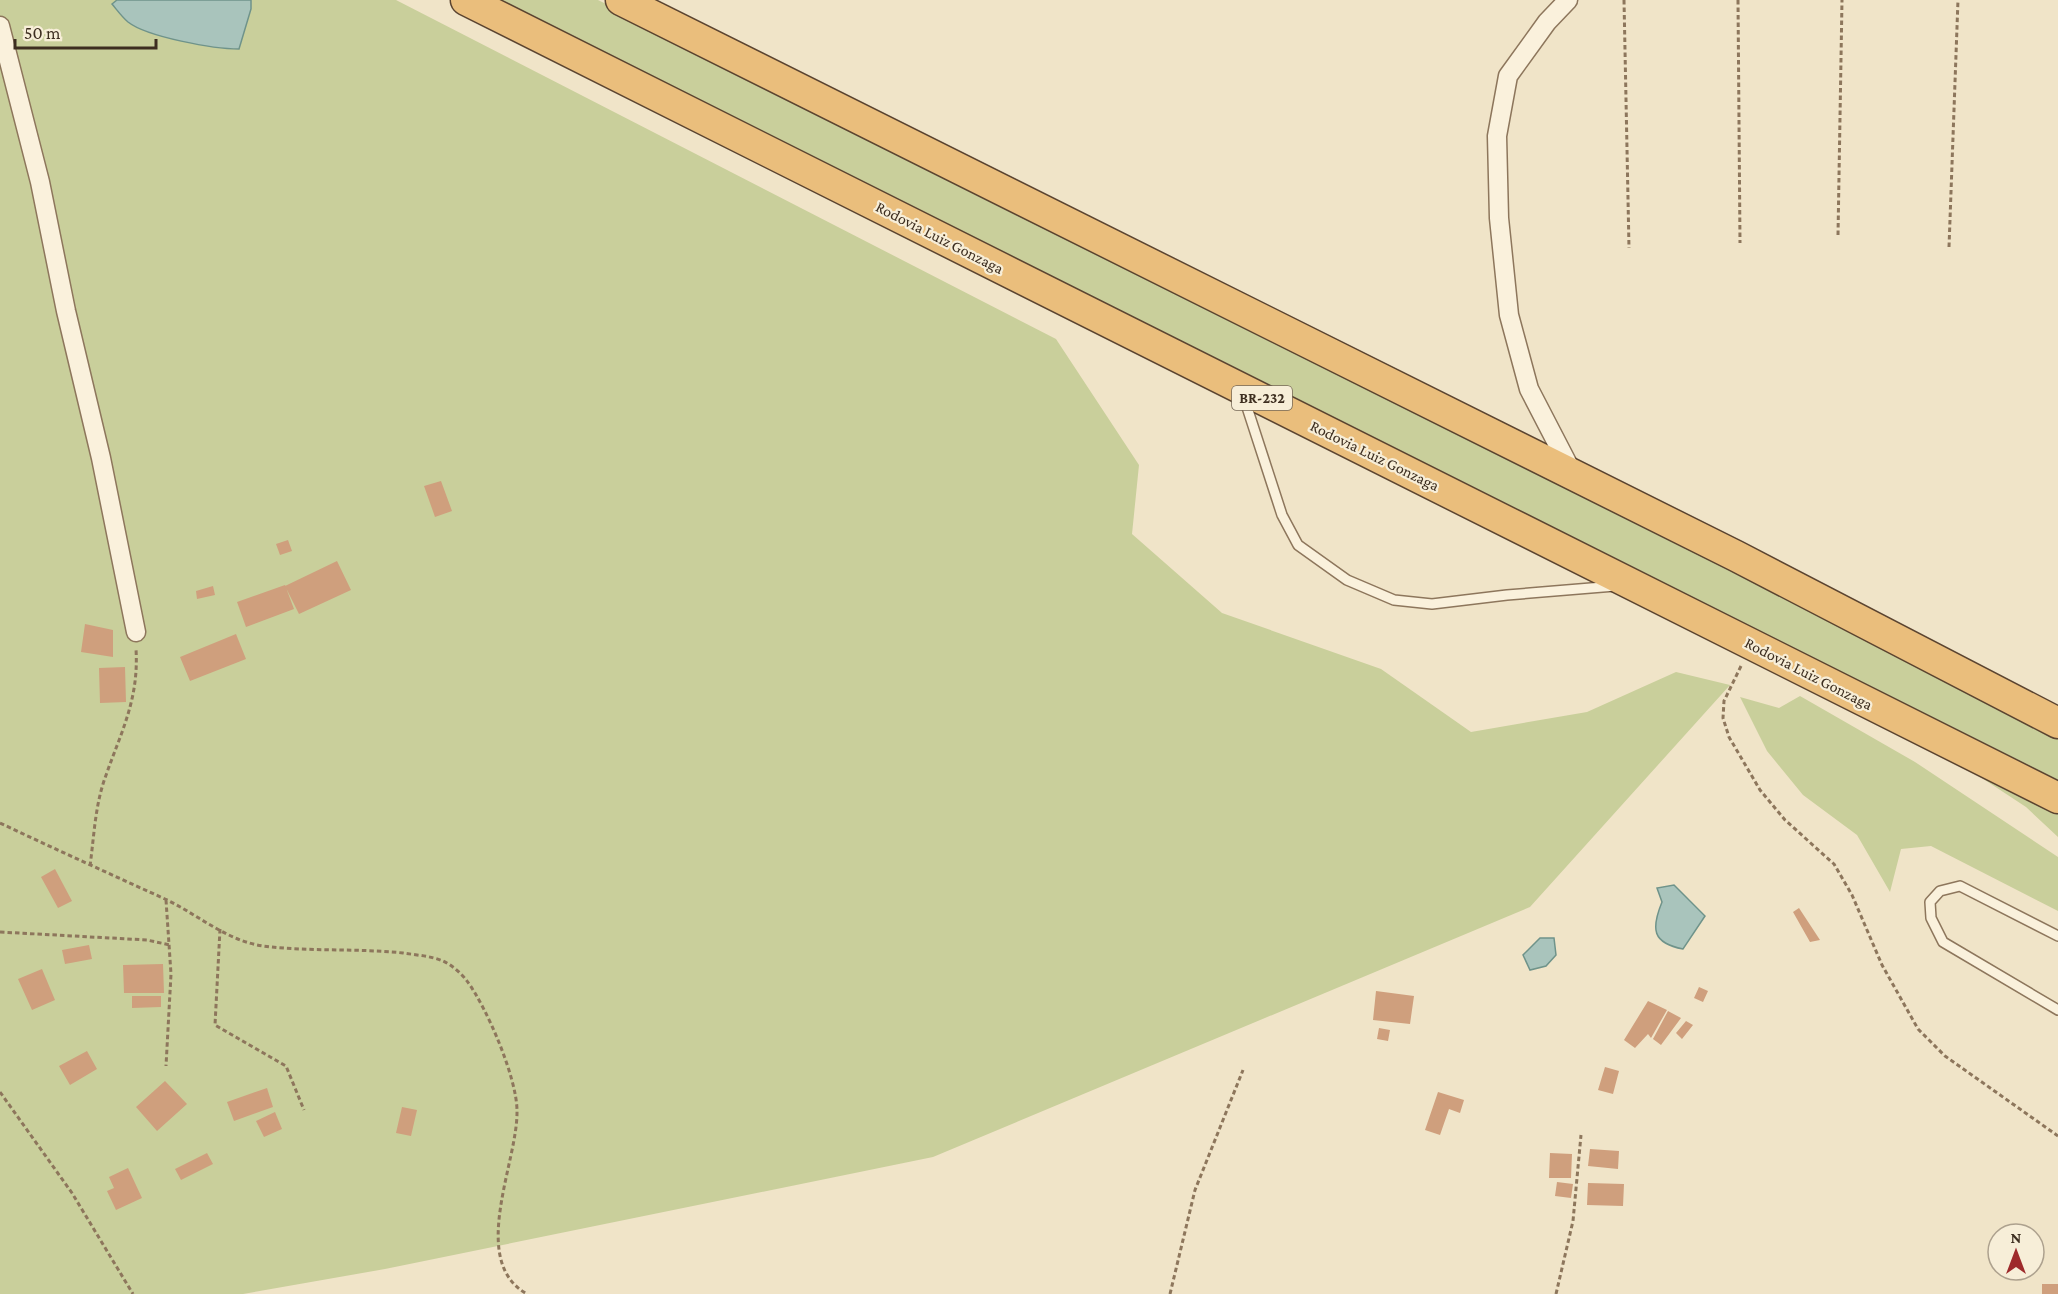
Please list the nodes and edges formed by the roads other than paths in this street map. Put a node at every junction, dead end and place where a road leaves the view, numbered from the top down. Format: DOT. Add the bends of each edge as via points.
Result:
graph roads {
  1 [pos="466,0"];
  2 [pos="621,0"];
  3 [pos="1568,0"];
  4 [pos="0,26"];
  5 [pos="1240,387"];
  6 [pos="1574,475"];
  7 [pos="1636,584"];
  8 [pos="135,632"];
  9 [pos="2058,723"];
  10 [pos="2058,798"];
  11 [pos="2058,936"];
  12 [pos="2058,1010"];
  1 -- 5 [label="highway, Rodovia Luiz Gonzaga / BR-232"];
  2 -- 6 [label="highway"];
  3 -- 6 [label="street" via="1508,76 1497,136 1499,218 1509,315 1529,389"];
  4 -- 8 [label="street" via="40,182 102,458"];
  5 -- 7 [label="highway, Rodovia Luiz Gonzaga / BR-232"];
  5 -- 7 [label="lane" via="1282,515 1298,546 1347,580 1394,600 1432,604"];
  6 -- 9 [label="highway"];
  7 -- 10 [label="highway, Rodovia Luiz Gonzaga / BR-232"];
  11 -- 12 [label="lane" via="1960,886 1940,891 1930,902 1931,918 1943,942"];
}
